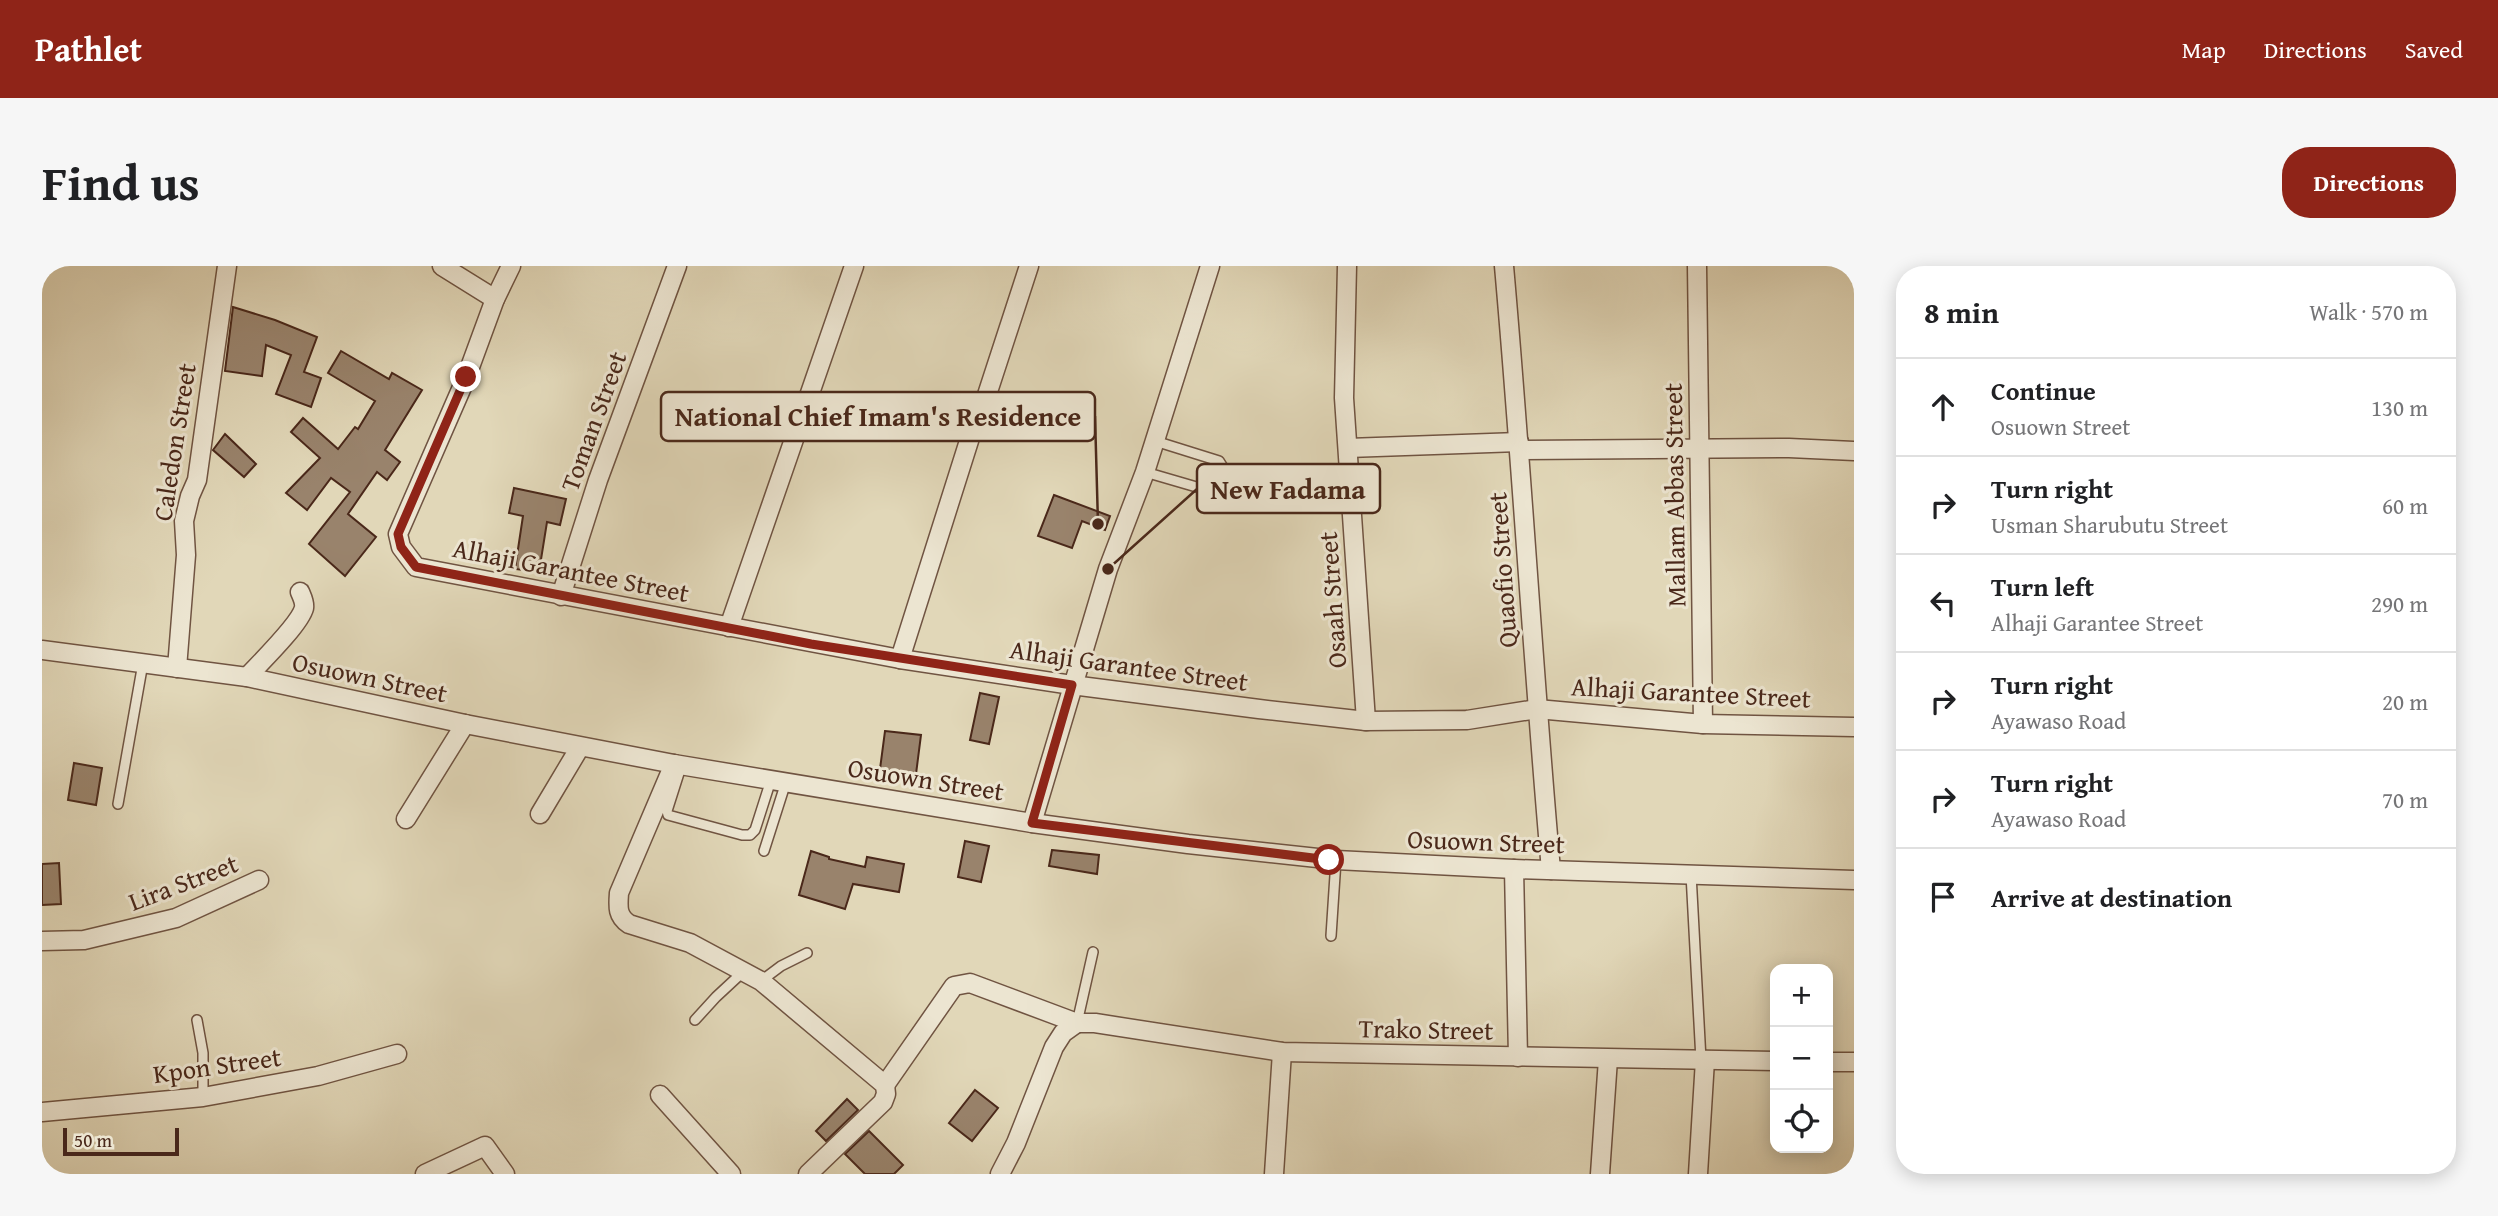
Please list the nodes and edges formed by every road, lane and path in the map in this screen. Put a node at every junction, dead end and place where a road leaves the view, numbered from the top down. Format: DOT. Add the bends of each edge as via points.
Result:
graph roads {
  1 [pos="226,266"];
  2 [pos="442,266"];
  3 [pos="511,266"];
  4 [pos="677,266"];
  5 [pos="854,266"];
  6 [pos="1029,266"];
  7 [pos="1210,266"];
  8 [pos="1347,266"];
  9 [pos="1504,266"];
  10 [pos="1697,266"];
  11 [pos="495,299"];
  12 [pos="1155,441"];
  13 [pos="1520,446"];
  14 [pos="1349,448"];
  15 [pos="1700,449"];
  16 [pos="1854,451"];
  17 [pos="1145,472"];
  18 [pos="1216,494"];
  19 [pos="1248,502"];
  20 [pos="300,592"];
  21 [pos="561,596"];
  22 [pos="729,627"];
  23 [pos="42,650"];
  24 [pos="900,659"];
  25 [pos="143,663"];
  26 [pos="177,668"];
  27 [pos="247,677"];
  28 [pos="1072,685"];
  29 [pos="1537,709"];
  30 [pos="1366,721"];
  31 [pos="465,724"];
  32 [pos="1703,724"];
  33 [pos="1854,727"];
  34 [pos="580,747"];
  35 [pos="678,765"];
  36 [pos="778,781"];
  37 [pos="118,804"];
  38 [pos="540,814"];
  39 [pos="406,819"];
  40 [pos="1032,823"];
  41 [pos="764,851"];
  42 [pos="1336,860"];
  43 [pos="1514,869"];
  44 [pos="1551,870"];
  45 [pos="1690,874"];
  46 [pos="260,880"];
  47 [pos="1854,880"];
  48 [pos="1331,936"];
  49 [pos="42,941"];
  50 [pos="1093,952"];
  51 [pos="807,953"];
  52 [pos="744,971"];
  53 [pos="761,981"];
  54 [pos="197,1020"];
  55 [pos="695,1020"];
  56 [pos="1077,1023"];
  57 [pos="1282,1052"];
  58 [pos="397,1054"];
  59 [pos="1518,1057"];
  60 [pos="1608,1059"];
  61 [pos="1703,1060"];
  62 [pos="1770,1061"];
  63 [pos="1833,1062"];
  64 [pos="1854,1062"];
  65 [pos="885,1085"];
  66 [pos="660,1096"];
  67 [pos="203,1097"];
  68 [pos="42,1112"];
  69 [pos="425,1174"];
  70 [pos="505,1174"];
  71 [pos="731,1174"];
  72 [pos="808,1174"];
  73 [pos="1000,1174"];
  74 [pos="1274,1174"];
  75 [pos="1600,1174"];
  76 [pos="1698,1174"];
  1 -- 26 [label="street, Caledon Street" via="197,480 184,521 186,555"];
  2 -- 11 [label="street"];
  3 -- 11 [label="street"];
  4 -- 21 [label="street, Toman Street" via="598,480"];
  5 -- 22 [label="street"];
  6 -- 24 [label="street"];
  7 -- 12 [label="street"];
  8 -- 14 [label="street, Osaah Street" via="1344,398"];
  9 -- 13 [label="street, Quaofio Street"];
  10 -- 15 [label="street, Mallam Abbas Street"];
  11 -- 21 [label="street, Alhaji Garantee Street" via="398,534 401,547 416,567"];
  12 -- 17 [label="street"];
  12 -- 18 [label="lane" via="1219,461 1224,469"];
  13 -- 14 [label="street"];
  13 -- 15 [label="street"];
  13 -- 29 [label="street, Quaofio Street"];
  14 -- 30 [label="street, Osaah Street"];
  15 -- 16 [label="street"];
  15 -- 32 [label="street, Mallam Abbas Street"];
  17 -- 18 [label="lane"];
  17 -- 28 [label="street" via="1108,569"];
  18 -- 19 [label="lane"];
  20 -- 27 [label="street" via="302,612"];
  21 -- 22 [label="street, Alhaji Garantee Street"];
  22 -- 24 [label="street, Alhaji Garantee Street"];
  23 -- 25 [label="street, Osuown Street"];
  24 -- 28 [label="street, Alhaji Garantee Street"];
  25 -- 26 [label="street, Osuown Street"];
  25 -- 37 [label="lane"];
  26 -- 27 [label="street, Osuown Street"];
  27 -- 31 [label="street, Osuown Street"];
  28 -- 30 [label="street, Alhaji Garantee Street"];
  28 -- 40 [label="street"];
  29 -- 30 [label="street, Alhaji Garantee Street" via="1467,720"];
  29 -- 32 [label="street, Alhaji Garantee Street"];
  29 -- 44 [label="street, Quaofio Street"];
  31 -- 34 [label="street, Osuown Street"];
  31 -- 39 [label="street"];
  32 -- 33 [label="street, Alhaji Garantee Street"];
  34 -- 35 [label="street, Osuown Street"];
  34 -- 38 [label="street"];
  35 -- 36 [label="street, Osuown Street"];
  35 -- 36 [label="lane" via="668,815 742,835 754,830"];
  35 -- 52 [label="street" via="619,893 617,909 629,924 690,943"];
  36 -- 40 [label="street, Osuown Street"];
  36 -- 41 [label="lane"];
  40 -- 42 [label="street, Osuown Street"];
  42 -- 43 [label="street, Osuown Street"];
  42 -- 48 [label="lane"];
  43 -- 44 [label="street, Osuown Street"];
  43 -- 59 [label="street"];
  44 -- 45 [label="street, Osuown Street"];
  45 -- 47 [label="street, Osuown Street"];
  45 -- 61 [label="lane"];
  46 -- 49 [label="street, Lira Street" via="176,918 83,940"];
  50 -- 56 [label="lane"];
  51 -- 53 [label="lane"];
  52 -- 53 [label="street"];
  52 -- 55 [label="lane"];
  53 -- 65 [label="street"];
  54 -- 67 [label="lane"];
  56 -- 57 [label="street, Trako Street"];
  56 -- 65 [label="street, Trako Street" via="970,983 954,986"];
  56 -- 73 [label="street" via="1054,1047"];
  57 -- 59 [label="street, Trako Street"];
  57 -- 74 [label="street"];
  58 -- 67 [label="street, Kpon Street" via="318,1076"];
  59 -- 60 [label="street, Trako Street"];
  60 -- 61 [label="street, Trako Street"];
  60 -- 75 [label="street"];
  61 -- 62 [label="street, Trako Street"];
  61 -- 76 [label="street"];
  63 -- 64 [label="street"];
  65 -- 72 [label="street, Trako Street" via="883,1102"];
  66 -- 71 [label="street"];
  67 -- 68 [label="street, Kpon Street"];
  69 -- 70 [label="street" via="485,1146"];
}
